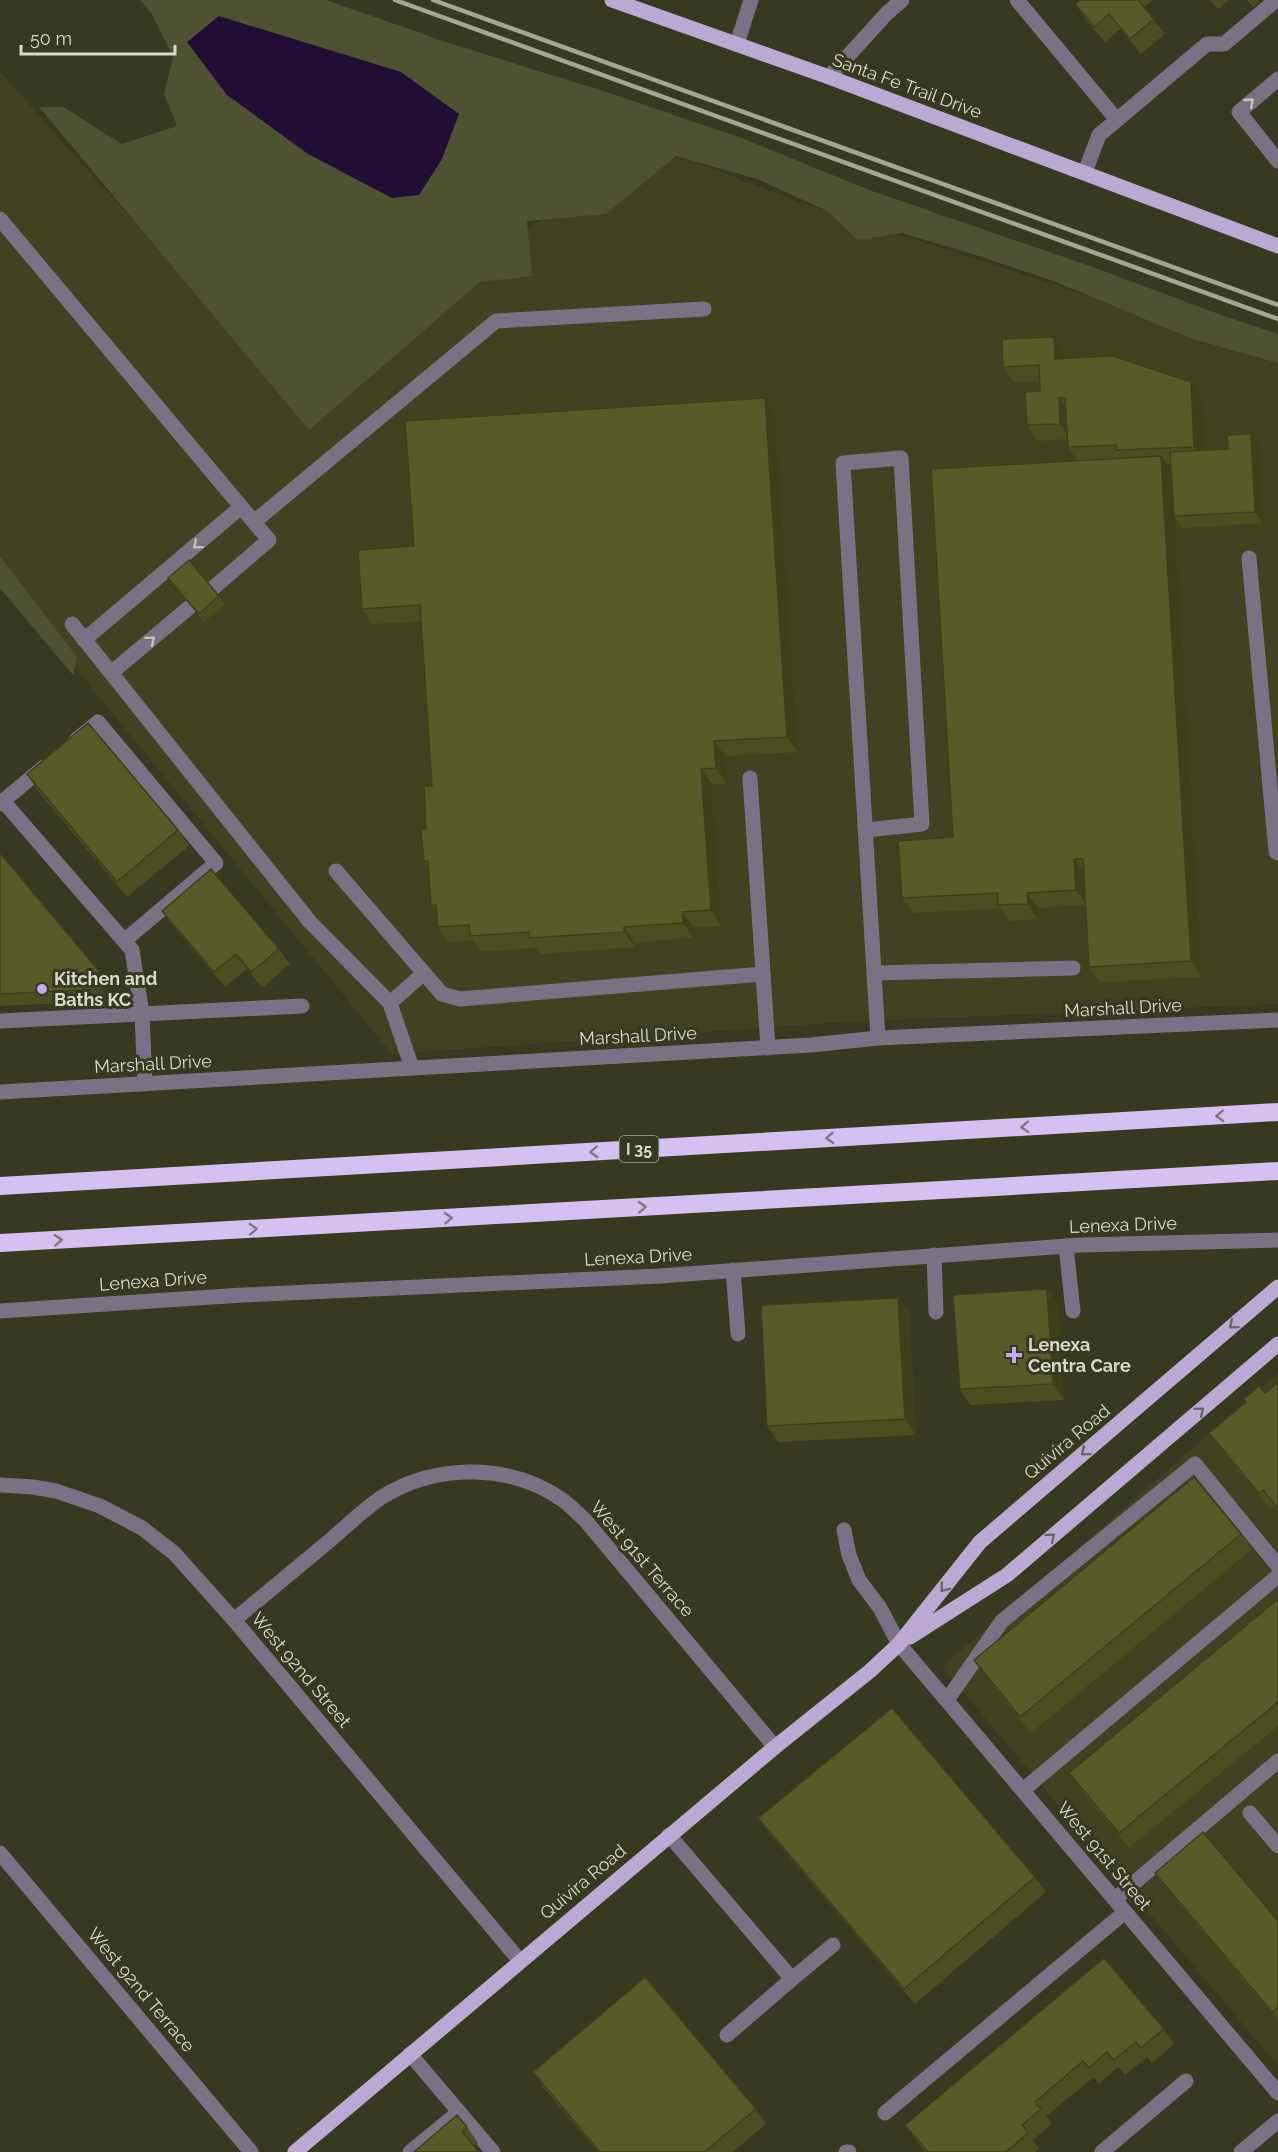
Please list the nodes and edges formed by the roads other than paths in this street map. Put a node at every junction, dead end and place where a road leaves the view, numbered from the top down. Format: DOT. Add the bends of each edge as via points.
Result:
graph roads {
  1 [pos="612,0"];
  2 [pos="752,0"];
  3 [pos="902,0"];
  4 [pos="1017,0"];
  5 [pos="1276,0"];
  6 [pos="737,44"];
  7 [pos="829,77"];
  8 [pos="1278,79"];
  9 [pos="1117,120"];
  10 [pos="1278,161"];
  11 [pos="1085,172"];
  12 [pos="1188,211"];
  13 [pos="0,219"];
  14 [pos="1278,237"];
  15 [pos="1278,246"];
  16 [pos="704,309"];
  17 [pos="242,507"];
  18 [pos="254,522"];
  19 [pos="1249,558"];
  20 [pos="212,589"];
  21 [pos="191,606"];
  22 [pos="72,624"];
  23 [pos="84,640"];
  24 [pos="111,674"];
  25 [pos="750,778"];
  26 [pos="2,802"];
  27 [pos="866,830"];
  28 [pos="1278,853"];
  29 [pos="336,871"];
  30 [pos="124,941"];
  31 [pos="1073,968"];
  32 [pos="424,973"];
  33 [pos="874,973"];
  34 [pos="763,974"];
  35 [pos="390,1003"];
  36 [pos="302,1006"];
  37 [pos="142,1014"];
  38 [pos="1278,1020"];
  39 [pos="0,1021"];
  40 [pos="878,1038"];
  41 [pos="768,1048"];
  42 [pos="412,1068"];
  43 [pos="145,1084"];
  44 [pos="0,1092"];
  45 [pos="1278,1112"];
  46 [pos="1278,1171"];
  47 [pos="0,1186"];
  48 [pos="1278,1240"];
  49 [pos="0,1243"];
  50 [pos="1066,1246"];
  51 [pos="934,1255"];
  52 [pos="733,1270"];
  53 [pos="1278,1287"];
  54 [pos="0,1311"];
  55 [pos="1073,1311"];
  56 [pos="936,1312"];
  57 [pos="738,1334"];
  58 [pos="1278,1344"];
  59 [pos="0,1485"];
  60 [pos="844,1530"];
  61 [pos="1278,1566"];
  62 [pos="1278,1576"];
  63 [pos="234,1620"];
  64 [pos="899,1644"];
  65 [pos="947,1700"];
  66 [pos="775,1747"];
  67 [pos="1278,1761"];
  68 [pos="1023,1790"];
  69 [pos="1250,1813"];
  70 [pos="669,1835"];
  71 [pos="1278,1846"];
  72 [pos="0,1853"];
  73 [pos="1114,1899"];
  74 [pos="1125,1912"];
  75 [pos="833,1945"];
  76 [pos="520,1961"];
  77 [pos="792,1979"];
  78 [pos="727,2035"];
  79 [pos="410,2054"];
  80 [pos="1186,2081"];
  81 [pos="1278,2093"];
  82 [pos="459,2112"];
  83 [pos="885,2113"];
  84 [pos="1278,2121"];
  85 [pos="251,2152"];
  86 [pos="295,2152"];
  87 [pos="410,2152"];
  88 [pos="493,2152"];
  89 [pos="1102,2152"];
  90 [pos="1241,2152"];
  1 -- 6 [label="main road, Santa Fe Trail Drive"];
  2 -- 6 [label="street"];
  3 -- 7 [label="street"];
  4 -- 9 [label="street"];
  5 -- 9 [label="street" via="1224,44 1207,44"];
  6 -- 7 [label="main road, Santa Fe Trail Drive"];
  7 -- 11 [label="main road, Santa Fe Trail Drive"];
  10 -- 8 [label="street, one-way" via="1239,112"];
  9 -- 11 [label="street" via="1100,135"];
  11 -- 12 [label="main road, Santa Fe Trail Drive"];
  12 -- 14 [label="main road, Santa Fe Trail Drive"];
  12 -- 15 [label="main road, Santa Fe Trail Drive"];
  13 -- 17 [label="street"];
  16 -- 18 [label="street" via="496,321"];
  17 -- 18 [label="street"];
  17 -- 23 [label="street, one-way"];
  18 -- 20 [label="street" via="269,540"];
  19 -- 28 [label="street"];
  24 -- 21 [label="street, one-way"];
  22 -- 23 [label="street"];
  23 -- 24 [label="street"];
  24 -- 35 [label="street" via="310,922"];
  25 -- 34 [label="street"];
  26 -- 30 [label="street"];
  26 -- 30 [label="street" via="98,722 216,862"];
  27 -- 27 [label="street" via="843,463 901,458 922,824"];
  27 -- 33 [label="street"];
  29 -- 32 [label="street"];
  30 -- 37 [label="street" via="132,950"];
  31 -- 33 [label="street"];
  32 -- 34 [label="street" via="442,994 460,999"];
  32 -- 35 [label="street"];
  33 -- 40 [label="street"];
  34 -- 41 [label="street"];
  35 -- 42 [label="street"];
  36 -- 37 [label="street"];
  37 -- 39 [label="street"];
  37 -- 43 [label="street"];
  38 -- 40 [label="street, Marshall Drive"];
  40 -- 41 [label="street, Marshall Drive"];
  41 -- 42 [label="street, Marshall Drive"];
  42 -- 43 [label="street, Marshall Drive"];
  43 -- 44 [label="street, Marshall Drive"];
  45 -- 47 [label="highway, I 35, one-way"];
  49 -- 46 [label="highway, one-way"];
  48 -- 50 [label="street, Lenexa Drive"];
  50 -- 51 [label="street, Lenexa Drive"];
  50 -- 55 [label="street"];
  51 -- 52 [label="street, Lenexa Drive"];
  51 -- 56 [label="street"];
  52 -- 54 [label="street, Lenexa Drive"];
  52 -- 57 [label="street"];
  53 -- 64 [label="main road, Quivira Road, one-way" via="980,1542"];
  64 -- 58 [label="main road, Quivira Road, one-way" via="1007,1575"];
  59 -- 63 [label="street, West 92nd Street" via="33,1487 79,1498 142,1528 174,1554"];
  60 -- 64 [label="street, West 91st Street" via="859,1580"];
  61 -- 65 [label="street" via="1195,1464 1002,1621"];
  62 -- 68 [label="street"];
  63 -- 66 [label="street, West 91st Terrace" via="382,1498 415,1481 450,1472 487,1472 515,1478 564,1501 585,1520"];
  63 -- 76 [label="street, West 92nd Street"];
  64 -- 65 [label="street, West 91st Street"];
  64 -- 66 [label="main road, Quivira Road"];
  65 -- 68 [label="street, West 91st Street"];
  66 -- 70 [label="main road, Quivira Road"];
  67 -- 73 [label="street"];
  68 -- 73 [label="street, West 91st Street"];
  69 -- 71 [label="street"];
  70 -- 76 [label="main road, Quivira Road"];
  70 -- 77 [label="street"];
  72 -- 85 [label="street, West 92nd Terrace"];
  73 -- 74 [label="street, West 91st Street"];
  74 -- 81 [label="street, West 91st Street"];
  74 -- 83 [label="street"];
  75 -- 77 [label="street"];
  76 -- 79 [label="main road, Quivira Road"];
  77 -- 78 [label="street"];
  79 -- 82 [label="street"];
  79 -- 86 [label="main road, Quivira Road"];
  80 -- 89 [label="street"];
  82 -- 87 [label="street"];
  82 -- 88 [label="street"];
  84 -- 90 [label="street"];
}
